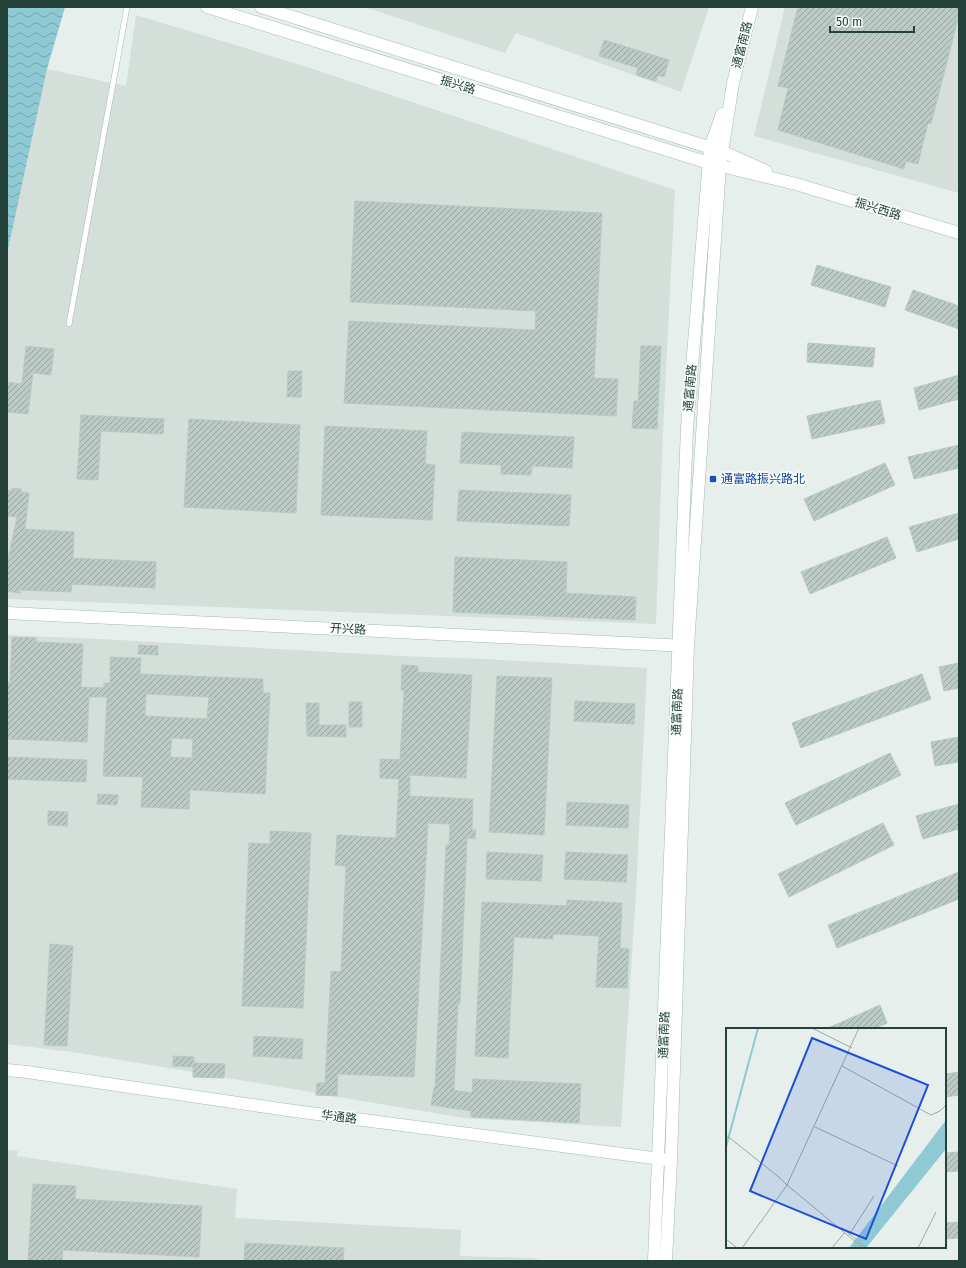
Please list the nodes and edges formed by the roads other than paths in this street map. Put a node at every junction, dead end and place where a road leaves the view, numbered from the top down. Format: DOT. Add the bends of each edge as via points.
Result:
graph roads {
  1 [pos="127,7"];
  2 [pos="207,7"];
  3 [pos="261,7"];
  4 [pos="752,7"];
  5 [pos="716,150"];
  6 [pos="714,164"];
  7 [pos="796,184"];
  8 [pos="959,233"];
  9 [pos="69,324"];
  10 [pos="7,613"];
  11 [pos="684,646"];
  12 [pos="7,1070"];
  13 [pos="665,1160"];
  14 [pos="654,1261"];
  15 [pos="666,1261"];
  1 -- 9 [label="lane"];
  2 -- 6 [label="main road, 振兴路"];
  3 -- 5 [label="main road, 振兴路"];
  4 -- 5 [label="main road, 通富南路"];
  5 -- 6 [label="main road, 通富南路"];
  5 -- 7 [label="main road, 振兴西路"];
  6 -- 7 [label="main road, 振兴西路"];
  6 -- 11 [label="main road, 通富南路" via="687,428"];
  7 -- 8 [label="main road, 振兴西路"];
  10 -- 11 [label="main road, 开兴路"];
  11 -- 13 [label="main road, 通富南路"];
  12 -- 13 [label="main road, 华通路"];
  13 -- 14 [label="main road, 通富南路"];
  13 -- 15 [label="main road, 通富南路"];
}
